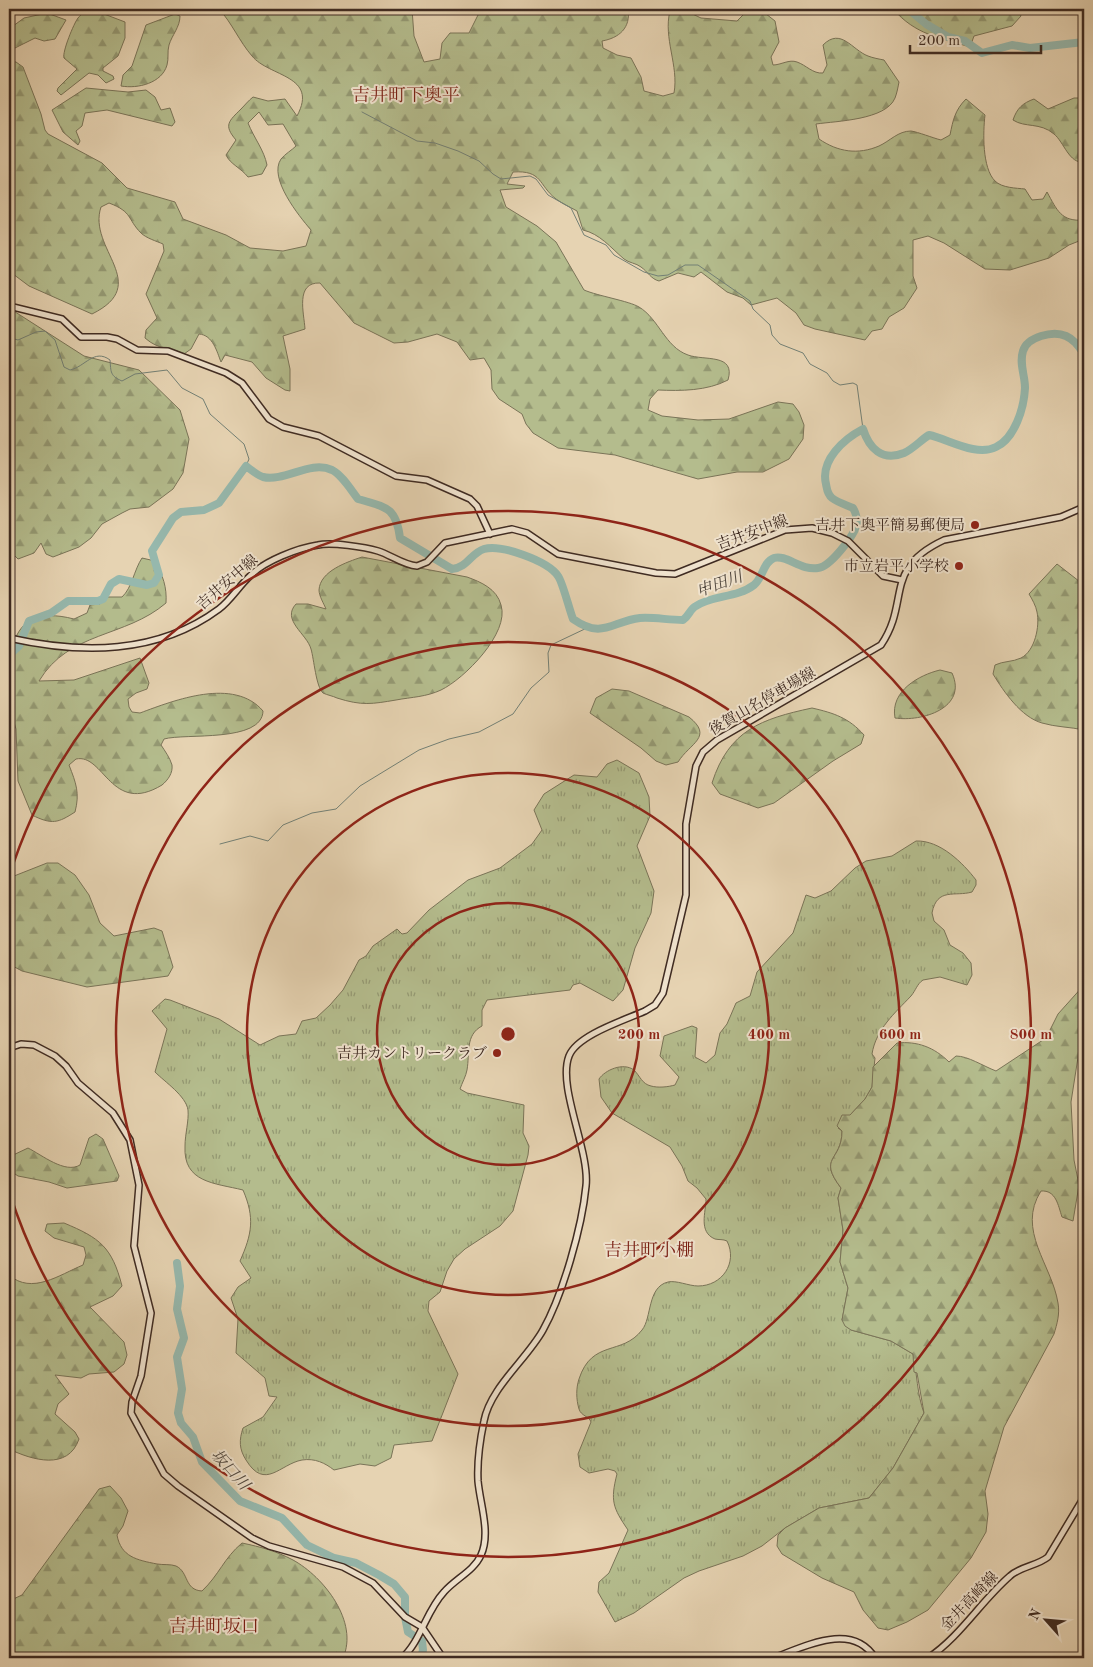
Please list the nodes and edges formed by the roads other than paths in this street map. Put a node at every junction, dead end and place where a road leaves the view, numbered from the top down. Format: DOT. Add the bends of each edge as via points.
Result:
graph roads {
  1 [pos="9,306"];
  2 [pos="1084,507"];
  3 [pos="490,534"];
  4 [pos="902,580"];
  5 [pos="9,638"];
  6 [pos="9,1048"];
  7 [pos="1084,1497"];
  8 [pos="422,1627"];
  9 [pos="402,1658"];
  10 [pos="443,1658"];
  11 [pos="773,1658"];
  12 [pos="875,1658"];
  13 [pos="928,1658"];
  1 -- 3 [label="main road" via="62,319 81,337 108,337 137,350 168,351 226,373 242,383 270,419 283,427 320,436 396,476 421,478 470,499 477,506"];
  2 -- 4 [label="main road" via="1061,517 944,540 910,562"];
  3 -- 4 [label="main road, 吉井安中線" via="520,530 558,554 667,574 691,569 785,530 812,528 842,537 883,576"];
  3 -- 5 [label="main road, 吉井安中線" via="445,543 422,565 411,566 378,551 320,544 261,566 221,608 191,627 125,648 34,643"];
  4 -- 8 [label="main road, 後賀山名停車場線" via="889,632 881,645 717,740 703,752 696,766 686,824 686,895 663,993 655,1005 645,1011 579,1042 569,1056 567,1074 587,1179 564,1282 543,1330 494,1397 484,1420 478,1481 485,1536 483,1552 476,1564 443,1593"];
  6 -- 8 [label="main road" via="20,1044 34,1045 55,1056 78,1083 113,1114 130,1140 139,1185 134,1246 150,1313 141,1376 131,1413 164,1474 252,1538 343,1567 369,1580 406,1617"];
  7 -- 13 [label="main road, 金井高崎線" via="1048,1557 1040,1564 1010,1576"];
  8 -- 9 [label="main road, 後賀山名停車場線"];
  8 -- 10 [label="main road"];
  11 -- 12 [label="main road" via="823,1640 839,1639 863,1645"];
}
